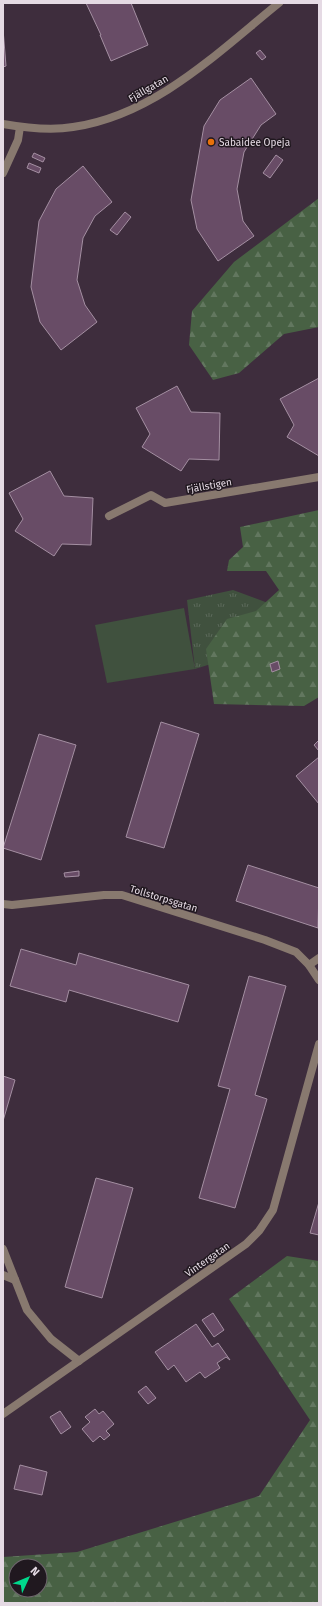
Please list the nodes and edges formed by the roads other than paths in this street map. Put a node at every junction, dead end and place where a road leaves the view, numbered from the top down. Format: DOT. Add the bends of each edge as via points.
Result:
graph roads {
  1 [pos="279,3"];
  2 [pos="3,124"];
  3 [pos="20,127"];
  4 [pos="3,173"];
  5 [pos="319,477"];
  6 [pos="108,516"];
  7 [pos="3,904"];
  8 [pos="319,958"];
  9 [pos="309,965"];
  10 [pos="319,980"];
  11 [pos="319,1044"];
  12 [pos="3,1249"];
  13 [pos="3,1275"];
  14 [pos="14,1280"];
  15 [pos="78,1361"];
  16 [pos="3,1414"];
  1 -- 3 [label="street, Fjällgatan" via="175,84 139,107 107,120 72,128"];
  2 -- 3 [label="street, Fjällgatan"];
  3 -- 4 [label="street" via="18,140"];
  5 -- 6 [label="street, Fjällstigen" via="165,503 151,495"];
  7 -- 9 [label="street, Tollstorpsgatan" via="122,895 265,940 296,952"];
  8 -- 9 [label="street"];
  9 -- 10 [label="street"];
  11 -- 15 [label="street, Vintergatan" via="273,1210 259,1231 246,1244"];
  12 -- 14 [label="street"];
  13 -- 14 [label="street"];
  14 -- 15 [label="street" via="27,1310 52,1339"];
  15 -- 16 [label="street, Vintergatan"];
}
